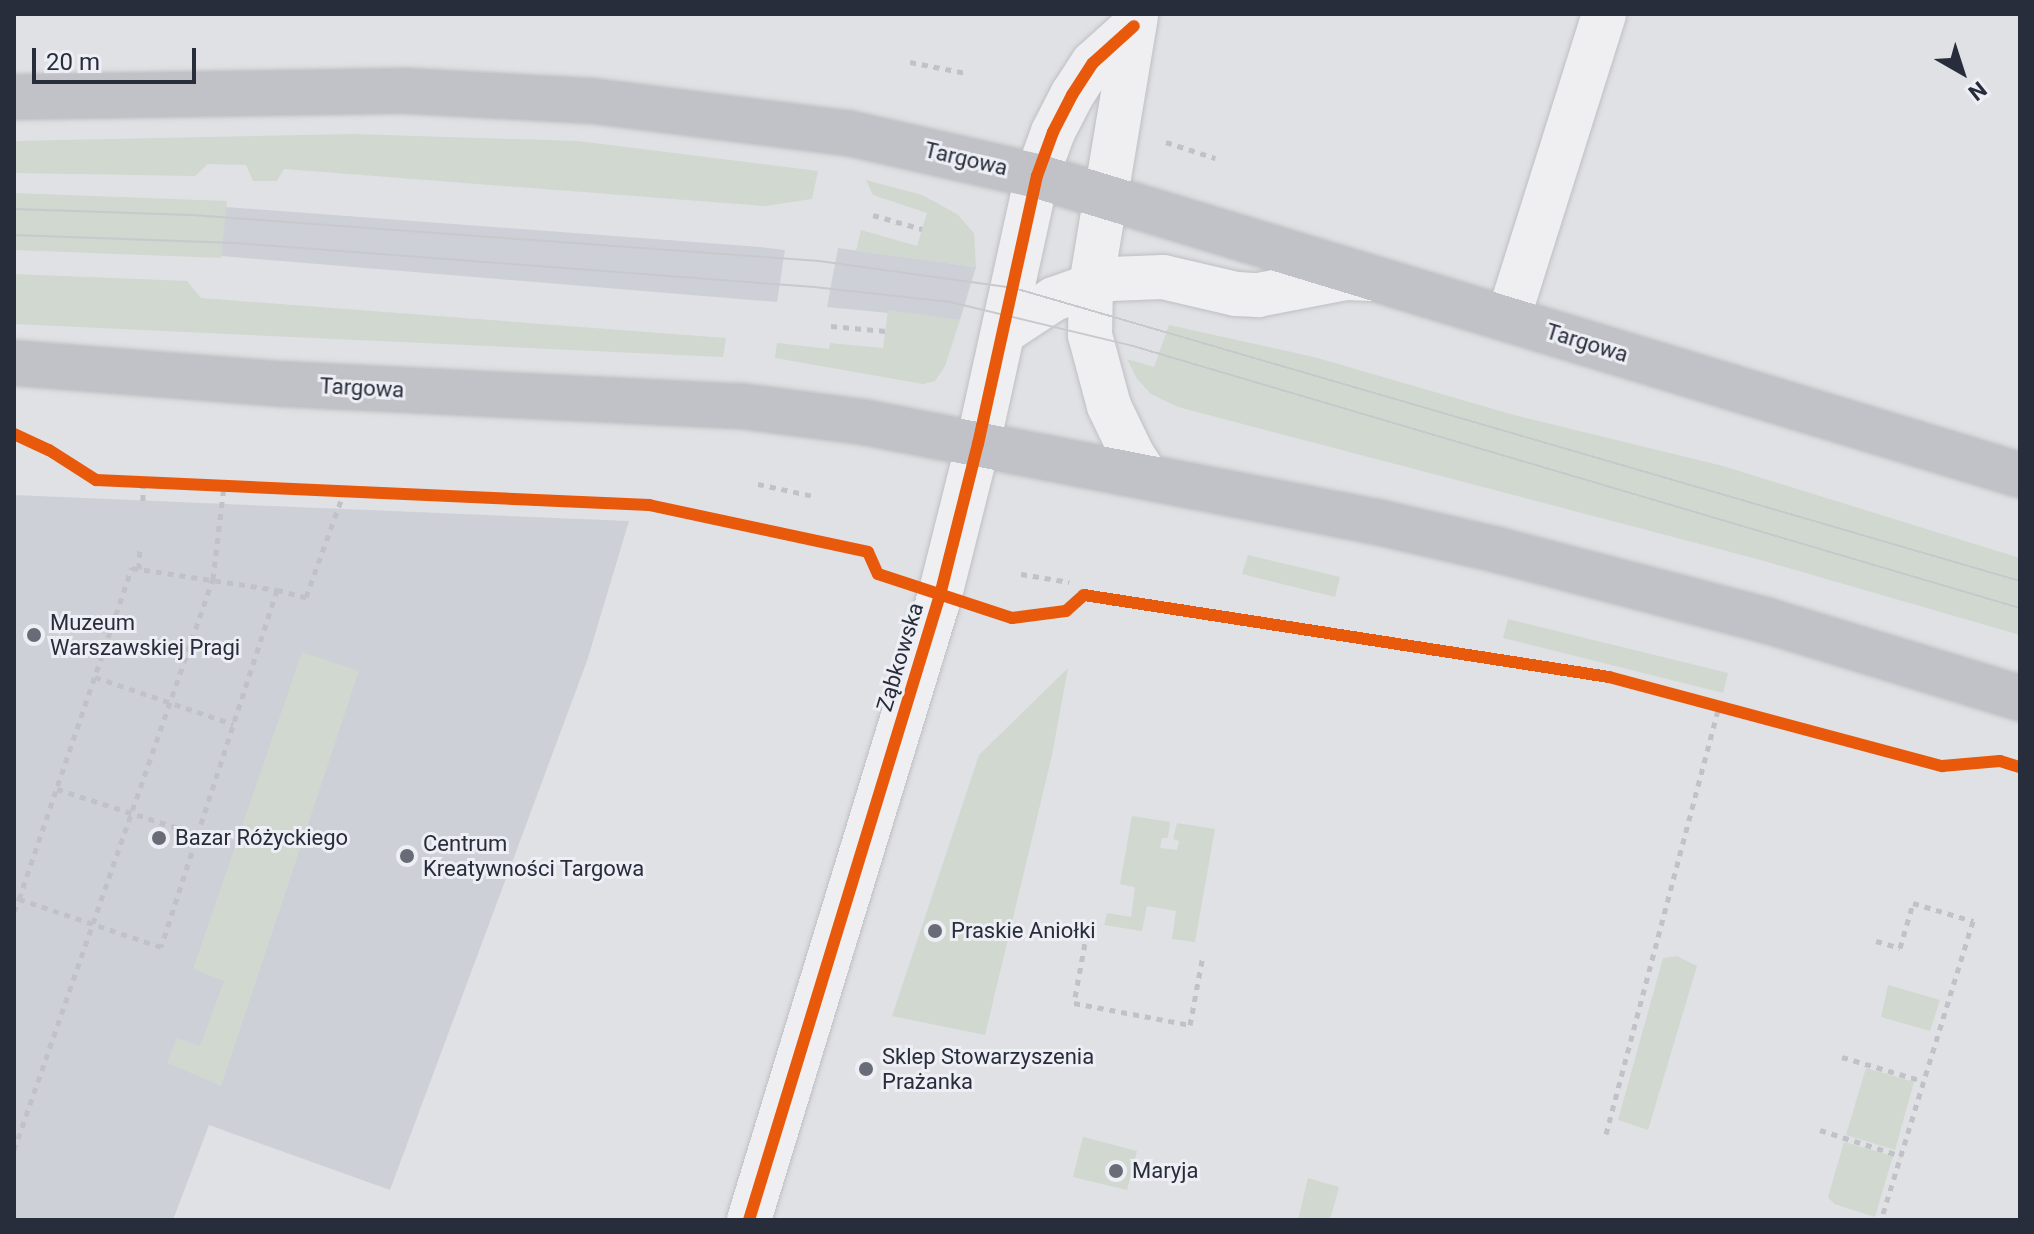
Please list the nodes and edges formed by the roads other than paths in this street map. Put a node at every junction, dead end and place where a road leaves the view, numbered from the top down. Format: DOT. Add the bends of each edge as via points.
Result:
graph roads {
  1 [pos="1604,14"];
  2 [pos="1135,20"];
  3 [pos="14,97"];
  4 [pos="1037,176"];
  5 [pos="1106,197"];
  6 [pos="1379,280"];
  7 [pos="1091,284"];
  8 [pos="1508,319"];
  9 [pos="1004,332"];
  10 [pos="14,363"];
  11 [pos="978,444"];
  12 [pos="2020,475"];
  13 [pos="1147,477"];
  14 [pos="2020,698"];
  15 [pos="749,1220"];
  1 -- 8 [label="street"];
  2 -- 4 [label="street, Ząbkowska" via="1093,63 1072,95"];
  2 -- 5 [label="street"];
  3 -- 4 [label="main road, Targowa" via="408,91 593,101 848,133"];
  4 -- 5 [label="main road, Targowa"];
  4 -- 9 [label="street, Ząbkowska"];
  5 -- 6 [label="main road, Targowa"];
  5 -- 7 [label="street"];
  6 -- 7 [label="street" via="1346,278 1258,295 1163,277 1130,276"];
  6 -- 8 [label="main road, Targowa"];
  7 -- 9 [label="street" via="1054,299"];
  7 -- 13 [label="street" via="1090,335 1100,381 1119,429"];
  8 -- 12 [label="main road, Targowa"];
  9 -- 11 [label="street, Ząbkowska"];
  10 -- 11 [label="main road, Targowa" via="283,384 740,406"];
  11 -- 13 [label="main road, Targowa"];
  11 -- 15 [label="street, Ząbkowska" via="940,595"];
  13 -- 14 [label="main road, Targowa" via="1513,554 1768,621"];
}
